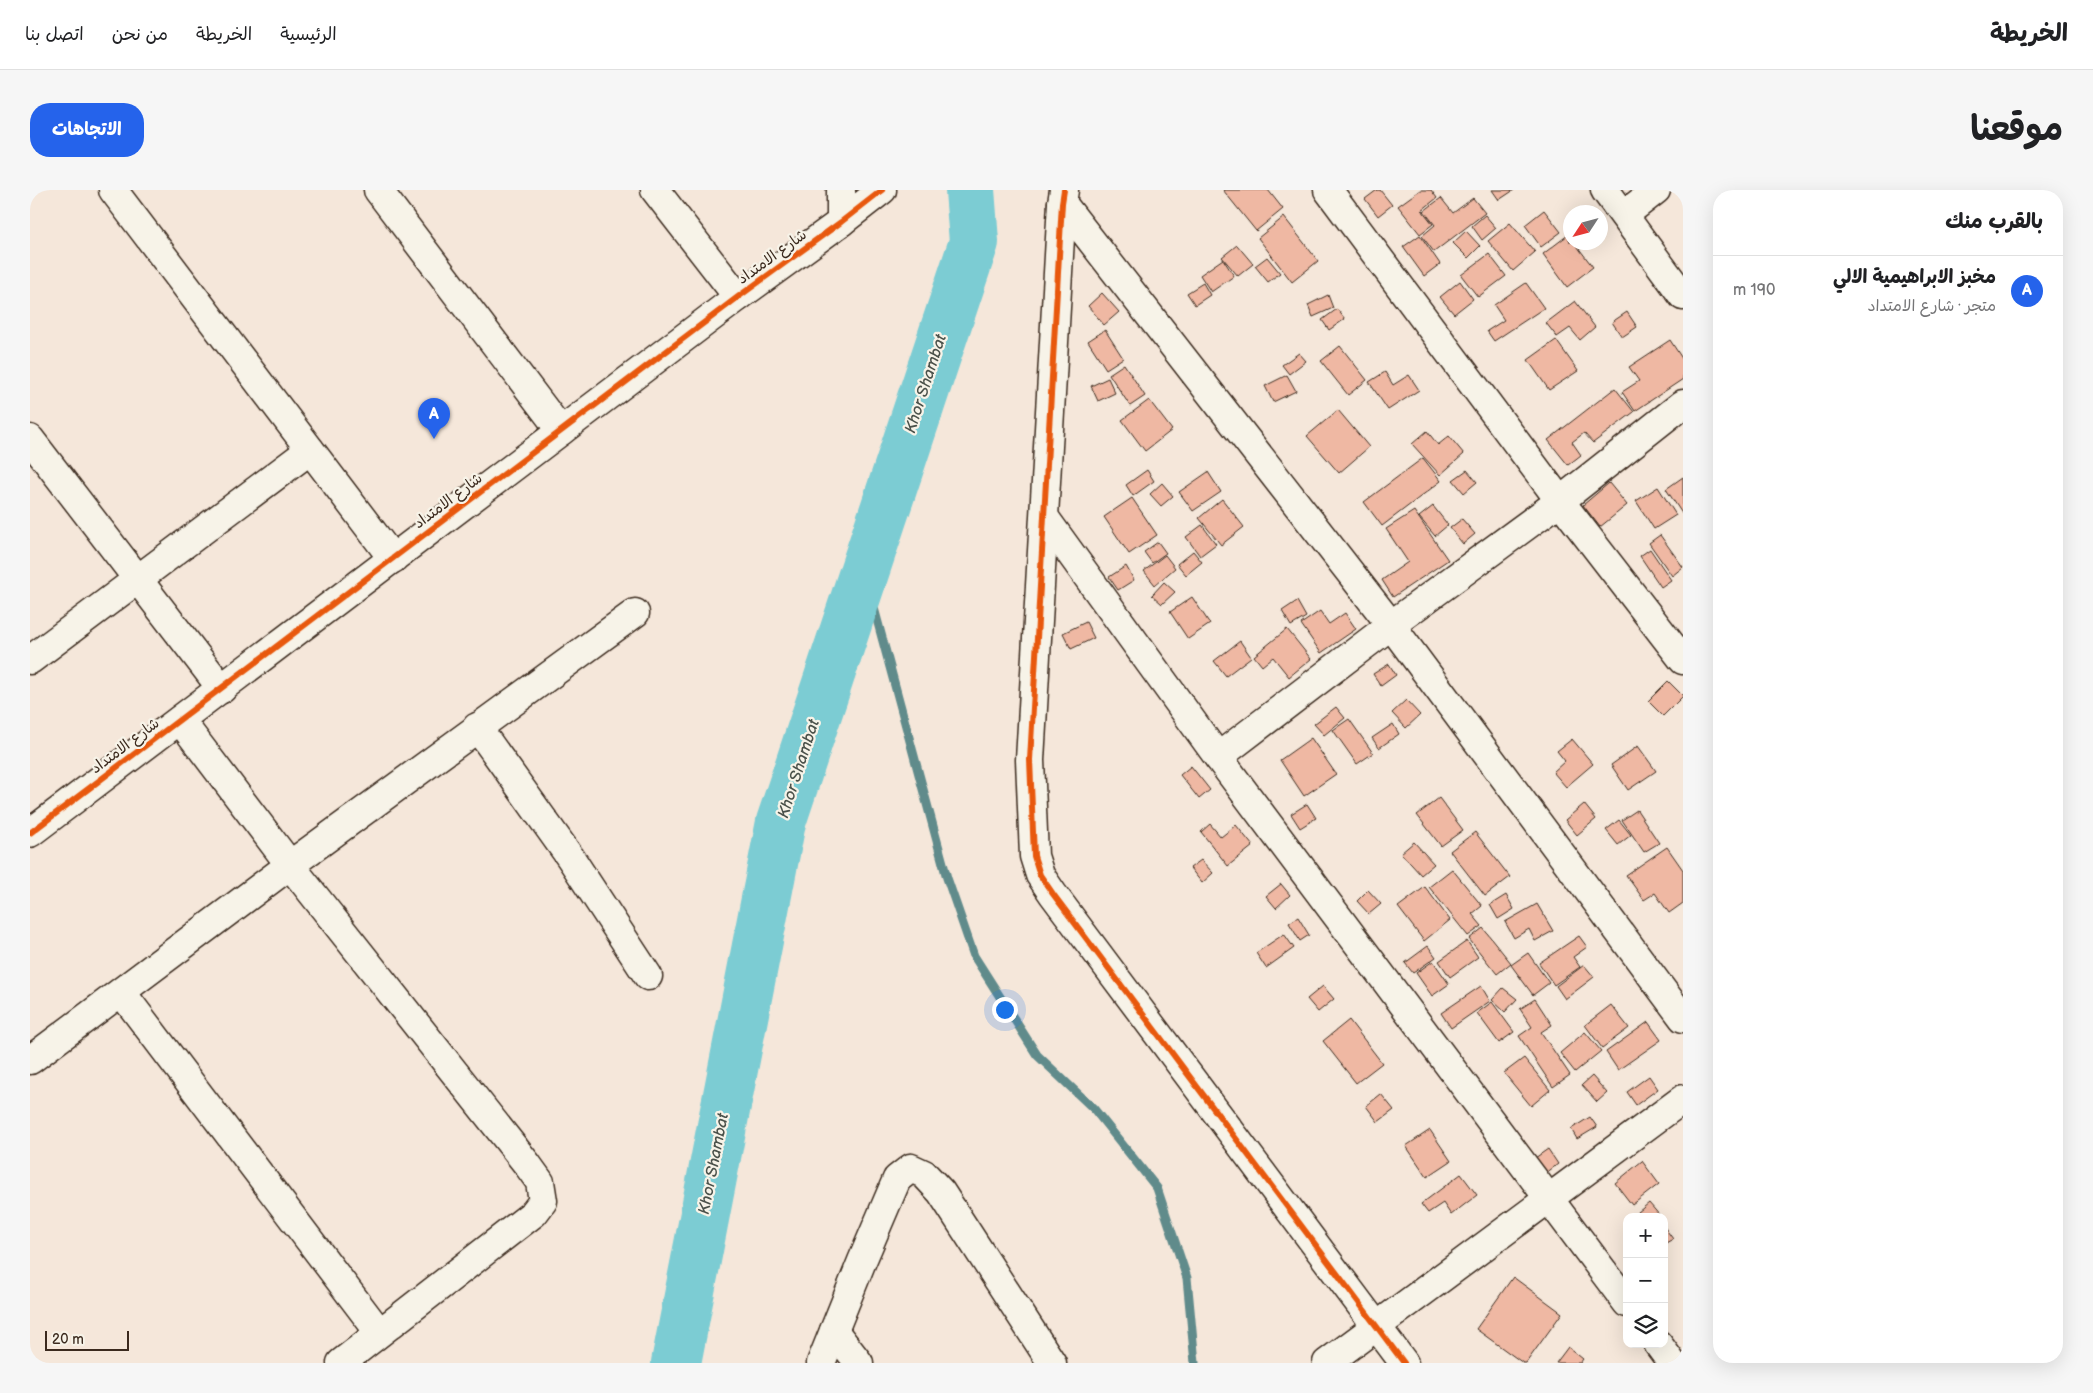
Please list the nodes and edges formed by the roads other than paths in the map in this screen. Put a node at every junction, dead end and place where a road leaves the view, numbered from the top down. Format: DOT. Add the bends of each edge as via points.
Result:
graph roads {
  1 [pos="113,190"];
  2 [pos="378,190"];
  3 [pos="655,190"];
  4 [pos="841,190"];
  5 [pos="1328,190"];
  6 [pos="1605,190"];
  7 [pos="1656,190"];
  8 [pos="874,196"];
  9 [pos="1063,197"];
  10 [pos="1624,215"];
  11 [pos="841,222"];
  12 [pos="1683,296"];
  13 [pos="738,297"];
  14 [pos="1683,404"];
  15 [pos="562,431"];
  16 [pos="30,439"];
  17 [pos="310,450"];
  18 [pos="1560,501"];
  19 [pos="1045,518"];
  20 [pos="393,559"];
  21 [pos="137,578"];
  22 [pos="635,613"];
  23 [pos="1391,625"];
  24 [pos="30,660"];
  25 [pos="1683,660"];
  26 [pos="222,689"];
  27 [pos="180,720"];
  28 [pos="477,727"];
  29 [pos="1218,757"];
  30 [pos="34,823"];
  31 [pos="290,865"];
  32 [pos="648,976"];
  33 [pos="122,993"];
  34 [pos="1683,1018"];
  35 [pos="30,1060"];
  36 [pos="1683,1099"];
  37 [pos="1549,1200"];
  38 [pos="1623,1298"];
  39 [pos="1376,1327"];
  40 [pos="834,1331"];
  41 [pos="379,1332"];
  42 [pos="1661,1348"];
  43 [pos="341,1363"];
  44 [pos="821,1363"];
  45 [pos="859,1363"];
  46 [pos="1052,1363"];
  47 [pos="1327,1363"];
  48 [pos="1404,1363"];
  49 [pos="1672,1363"];
  1 -- 17 [label="street"];
  2 -- 15 [label="street"];
  3 -- 13 [label="street"];
  4 -- 11 [label="street"];
  5 -- 18 [label="street"];
  6 -- 10 [label="street"];
  7 -- 10 [label="street"];
  8 -- 11 [label="street, شارع الامتداد"];
  9 -- 19 [label="street"];
  9 -- 23 [label="street"];
  10 -- 12 [label="street"];
  11 -- 13 [label="street, شارع الامتداد"];
  13 -- 15 [label="street, شارع الامتداد"];
  14 -- 18 [label="street"];
  15 -- 20 [label="street, شارع الامتداد"];
  16 -- 21 [label="street"];
  17 -- 20 [label="street"];
  17 -- 21 [label="street"];
  18 -- 23 [label="street"];
  18 -- 25 [label="street"];
  19 -- 29 [label="street"];
  19 -- 39 [label="street" via="1030,760 1032,836 1040,875"];
  20 -- 26 [label="street, شارع الامتداد"];
  21 -- 24 [label="street"];
  21 -- 26 [label="street"];
  22 -- 28 [label="street"];
  23 -- 29 [label="street"];
  23 -- 34 [label="street"];
  26 -- 27 [label="street, شارع الامتداد"];
  27 -- 30 [label="street, شارع الامتداد"];
  27 -- 31 [label="street"];
  28 -- 31 [label="street"];
  28 -- 32 [label="street" via="570,858"];
  29 -- 37 [label="street"];
  31 -- 33 [label="street"];
  31 -- 41 [label="street" via="540,1182 543,1201 534,1213"];
  33 -- 35 [label="street"];
  33 -- 41 [label="street"];
  36 -- 37 [label="street"];
  37 -- 38 [label="street"];
  37 -- 39 [label="street"];
  39 -- 47 [label="street"];
  39 -- 48 [label="street"];
  40 -- 44 [label="street"];
  40 -- 45 [label="street"];
  40 -- 46 [label="street" via="897,1179 911,1168 924,1174 941,1192"];
  41 -- 43 [label="street"];
  42 -- 49 [label="street"];
}
